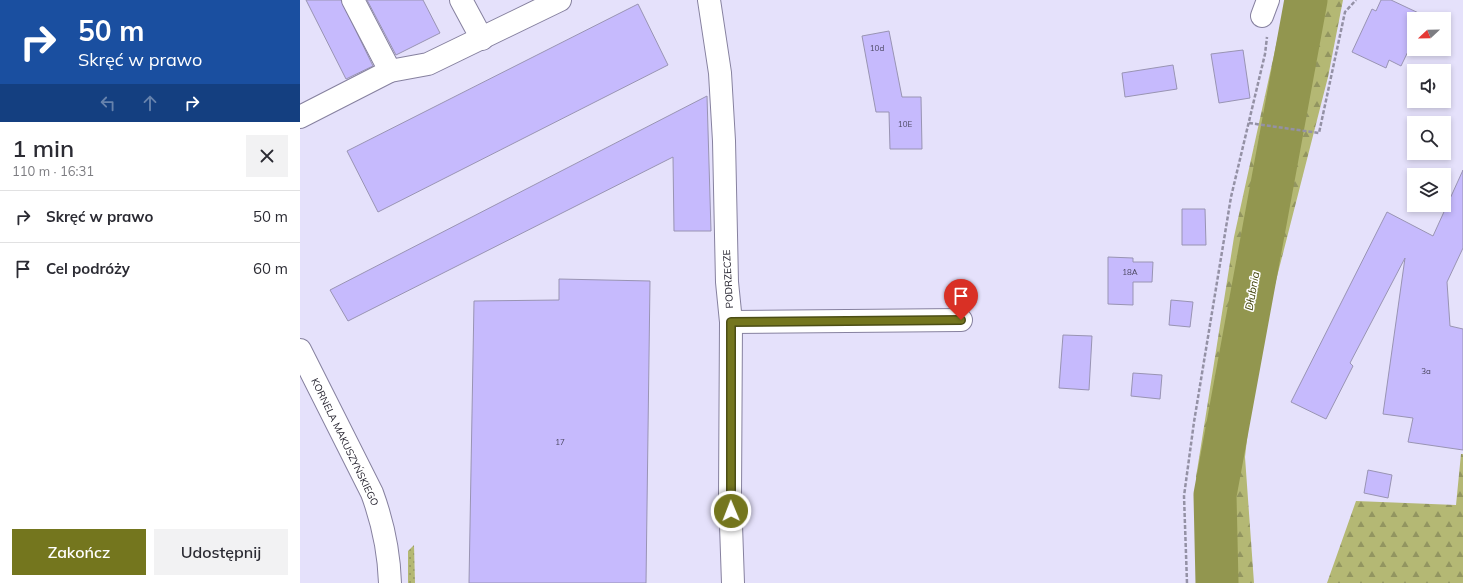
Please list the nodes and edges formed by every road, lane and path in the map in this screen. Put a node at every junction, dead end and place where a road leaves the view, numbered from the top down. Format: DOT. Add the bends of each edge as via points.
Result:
graph roads {
  1 [pos="353,0"];
  2 [pos="461,0"];
  3 [pos="560,0"];
  4 [pos="709,0"];
  5 [pos="1356,0"];
  6 [pos="1265,8"];
  7 [pos="482,39"];
  8 [pos="390,71"];
  9 [pos="300,118"];
  10 [pos="1249,124"];
  11 [pos="961,320"];
  12 [pos="731,322"];
  13 [pos="300,350"];
  14 [pos="390,583"];
  15 [pos="733,583"];
  16 [pos="1187,583"];
  1 -- 8 [label="street"];
  2 -- 7 [label="street"];
  3 -- 7 [label="street"];
  4 -- 12 [label="street, PODRZECZE" via="720,73 727,282"];
  5 -- 10 [label="path" via="1345,12 1319,133"];
  6 -- 10 [label="path" via="1268,34"];
  7 -- 8 [label="street" via="428,64"];
  8 -- 9 [label="street"];
  10 -- 16 [label="path" via="1231,197 1185,488"];
  11 -- 12 [label="street"];
  12 -- 15 [label="street, PODRZECZE" via="730,496"];
  13 -- 14 [label="street, KORNELA MAKUSZYŃSKIEGO" via="372,493 385,535"];
}
